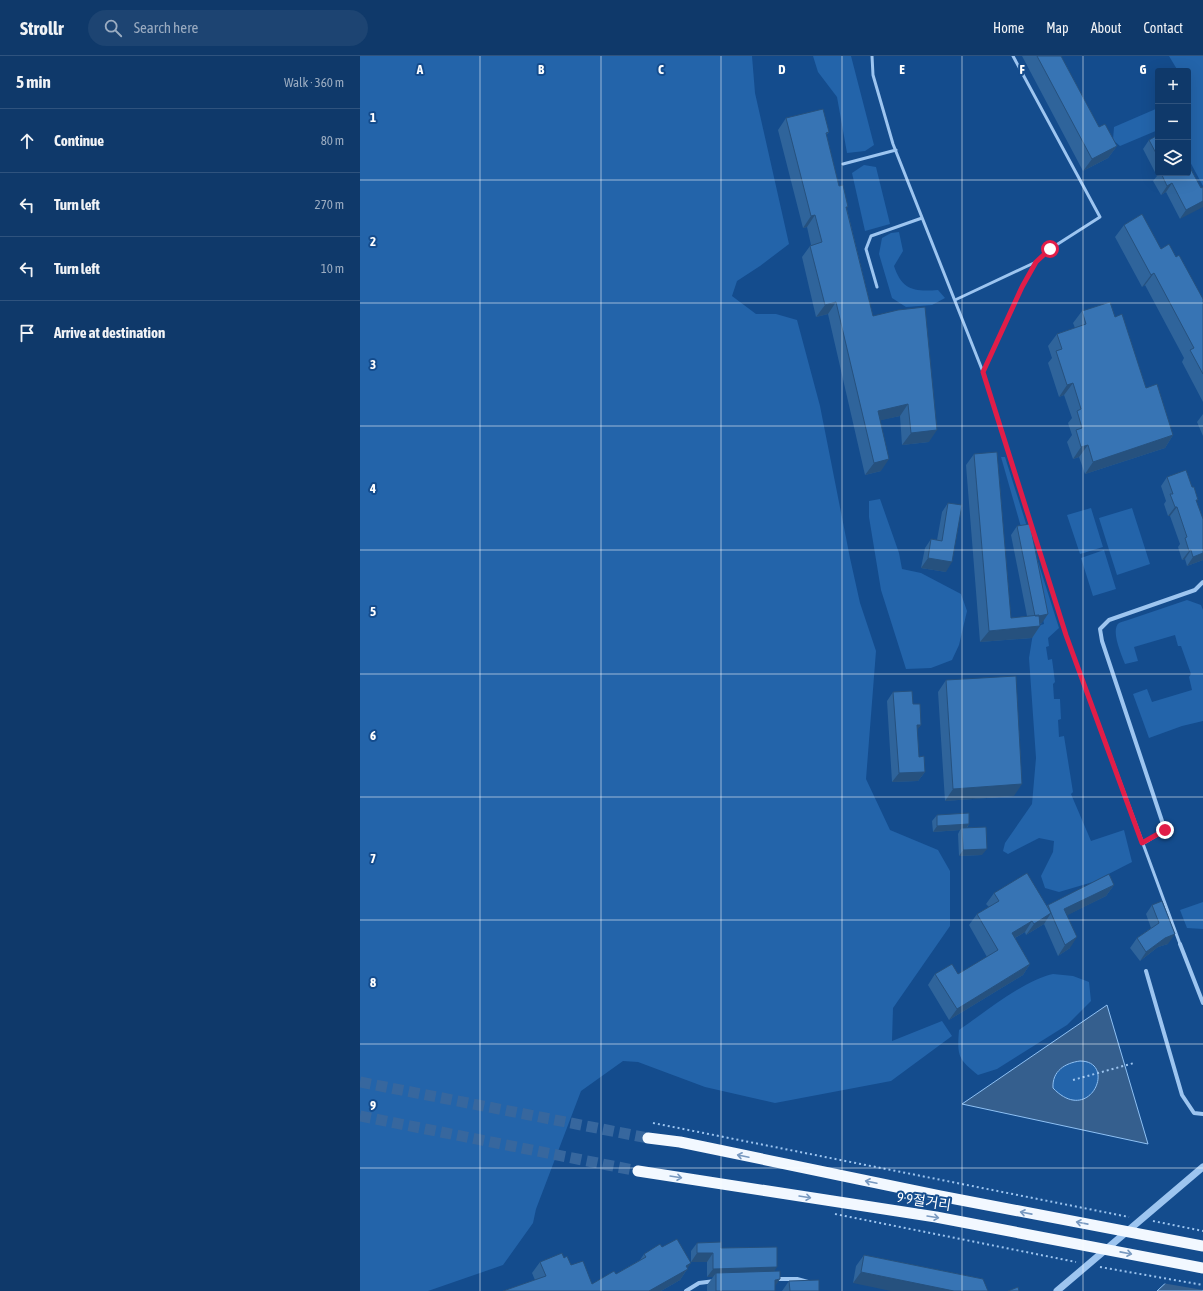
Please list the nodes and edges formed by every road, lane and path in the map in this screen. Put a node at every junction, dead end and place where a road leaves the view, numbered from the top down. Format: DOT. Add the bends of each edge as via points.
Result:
graph roads {
  1 [pos="872,56"];
  2 [pos="1013,56"];
  3 [pos="896,150"];
  4 [pos="843,164"];
  5 [pos="922,218"];
  6 [pos="1036,262"];
  7 [pos="877,287"];
  8 [pos="955,300"];
  9 [pos="983,372"];
  10 [pos="1203,582"];
  11 [pos="1142,843"];
  12 [pos="1180,944"];
  13 [pos="1146,971"];
  14 [pos="1203,1003"];
  15 [pos="1134,1063"];
  16 [pos="1073,1080"];
  17 [pos="1203,1114"];
  18 [pos="653,1123"];
  19 [pos="648,1138"];
  20 [pos="1203,1167"];
  21 [pos="638,1171"];
  22 [pos="1067,1205"];
  23 [pos="831,1214"];
  24 [pos="1203,1246"];
  25 [pos="1080,1263"];
  26 [pos="1095,1266"];
  27 [pos="1203,1268"];
  28 [pos="767,1279"];
  29 [pos="722,1281"];
  30 [pos="814,1286"];
  31 [pos="1203,1286"];
  32 [pos="686,1291"];
  33 [pos="1057,1291"];
  1 -- 3 [label="lane" via="873,75"];
  2 -- 6 [label="lane" via="1100,217 1050,249"];
  3 -- 4 [label="lane"];
  3 -- 5 [label="lane"];
  5 -- 7 [label="lane" via="871,236 866,249"];
  5 -- 8 [label="lane"];
  6 -- 8 [label="lane"];
  6 -- 9 [label="lane"];
  8 -- 9 [label="lane"];
  9 -- 11 [label="lane" via="1066,635"];
  10 -- 11 [label="street" via="1195,590 1109,620 1100,629 1165,830"];
  11 -- 12 [label="lane"];
  12 -- 14 [label="street"];
  13 -- 17 [label="street" via="1182,1095 1194,1113"];
  15 -- 16 [label="path"];
  18 -- 22 [label="path"];
  24 -- 19 [label="highway, 9·9절거리, one-way" via="940,1196 680,1142"];
  20 -- 33 [label="street"];
  21 -- 27 [label="highway, 9·9절거리, one-way" via="936,1217"];
  23 -- 25 [label="path"];
  26 -- 31 [label="path"];
  28 -- 30 [label="street" via="797,1279"];
  29 -- 32 [label="street" via="706,1281"];
}
